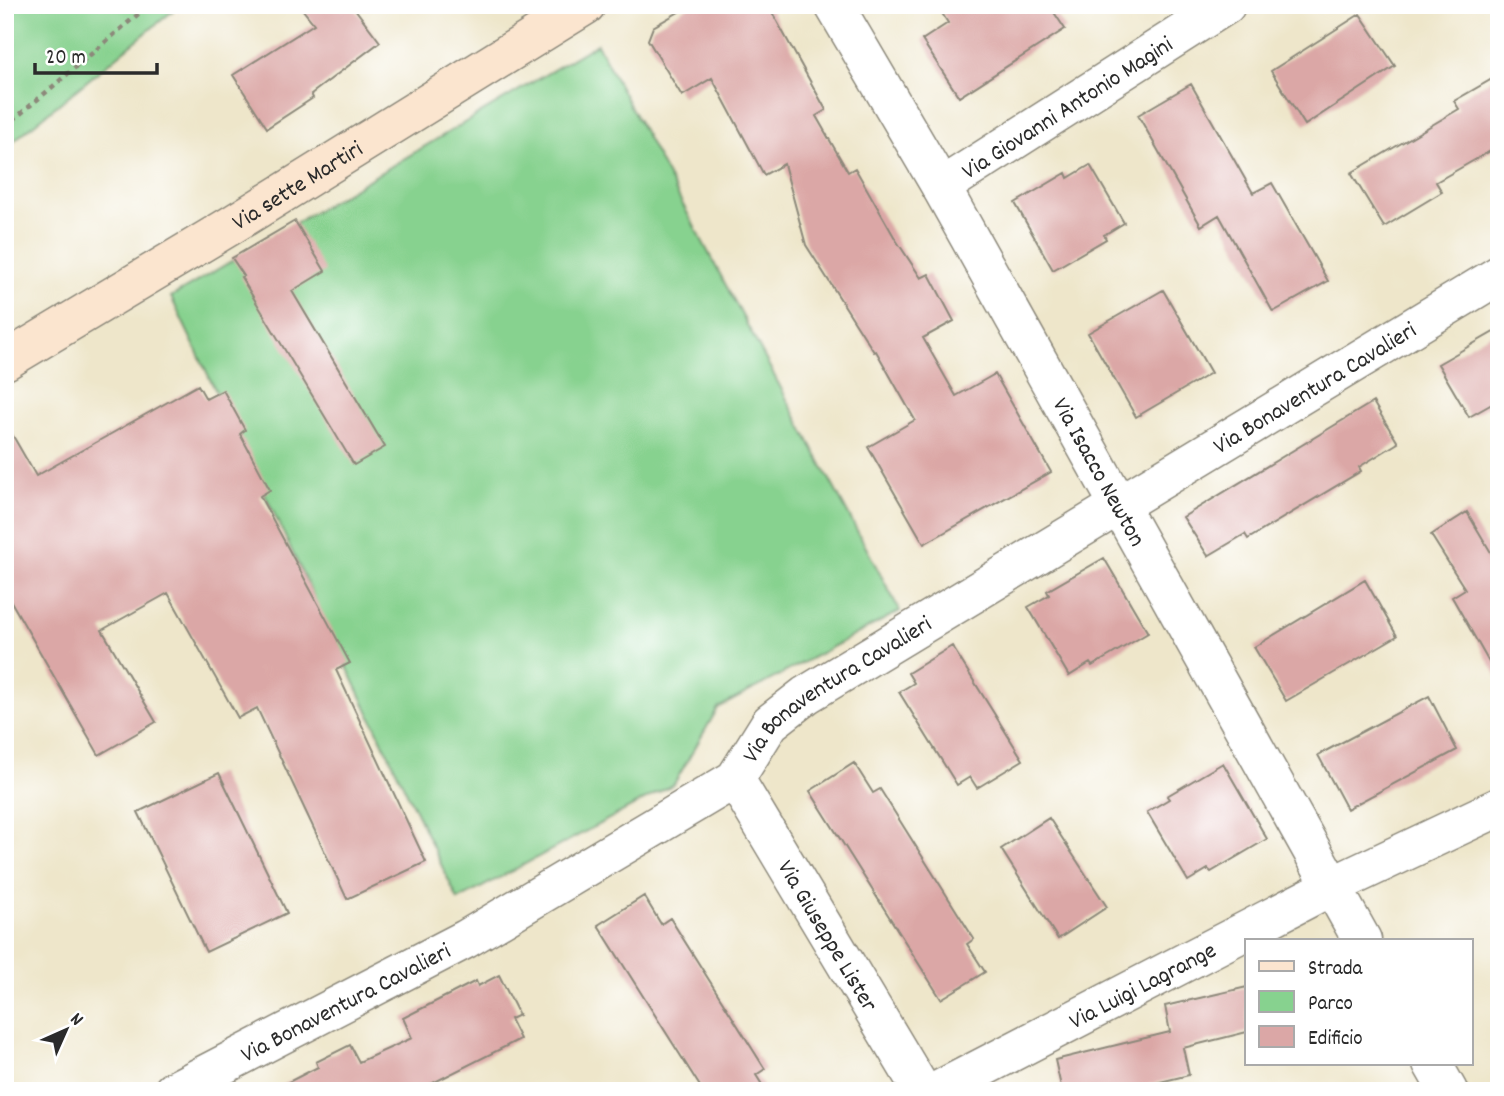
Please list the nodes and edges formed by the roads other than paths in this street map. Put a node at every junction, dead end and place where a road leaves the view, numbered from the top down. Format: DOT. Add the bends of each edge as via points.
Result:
graph roads {
  1 [pos="586,5"];
  2 [pos="834,5"];
  3 [pos="1226,5"];
  4 [pos="941,187"];
  5 [pos="1499,275"];
  6 [pos="5,361"];
  7 [pos="1120,506"];
  8 [pos="735,779"];
  9 [pos="1499,807"];
  10 [pos="1332,886"];
  11 [pos="1361,939"];
  12 [pos="1433,1064"];
  13 [pos="173,1091"];
  14 [pos="922,1091"];
  15 [pos="937,1091"];
  16 [pos="1448,1091"];
  1 -- 6 [label="main road, Via sette Martiri"];
  2 -- 4 [label="street, Via Isacco Newton"];
  3 -- 4 [label="street, Via Giovanni Antonio Magini"];
  4 -- 7 [label="street, Via Isacco Newton"];
  5 -- 7 [label="street, Via Bonaventura Cavalieri"];
  7 -- 8 [label="street, Via Bonaventura Cavalieri" via="807,695 770,723"];
  7 -- 10 [label="street, Via Isacco Newton"];
  8 -- 13 [label="street, Via Bonaventura Cavalieri" via="467,939"];
  8 -- 14 [label="street, Via Giuseppe Lister"];
  9 -- 10 [label="street, Via Luigi Lagrange"];
  10 -- 11 [label="street, Via Isacco Newton"];
  10 -- 15 [label="street, Via Luigi Lagrange"];
  12 -- 16 [label="street"];
}
